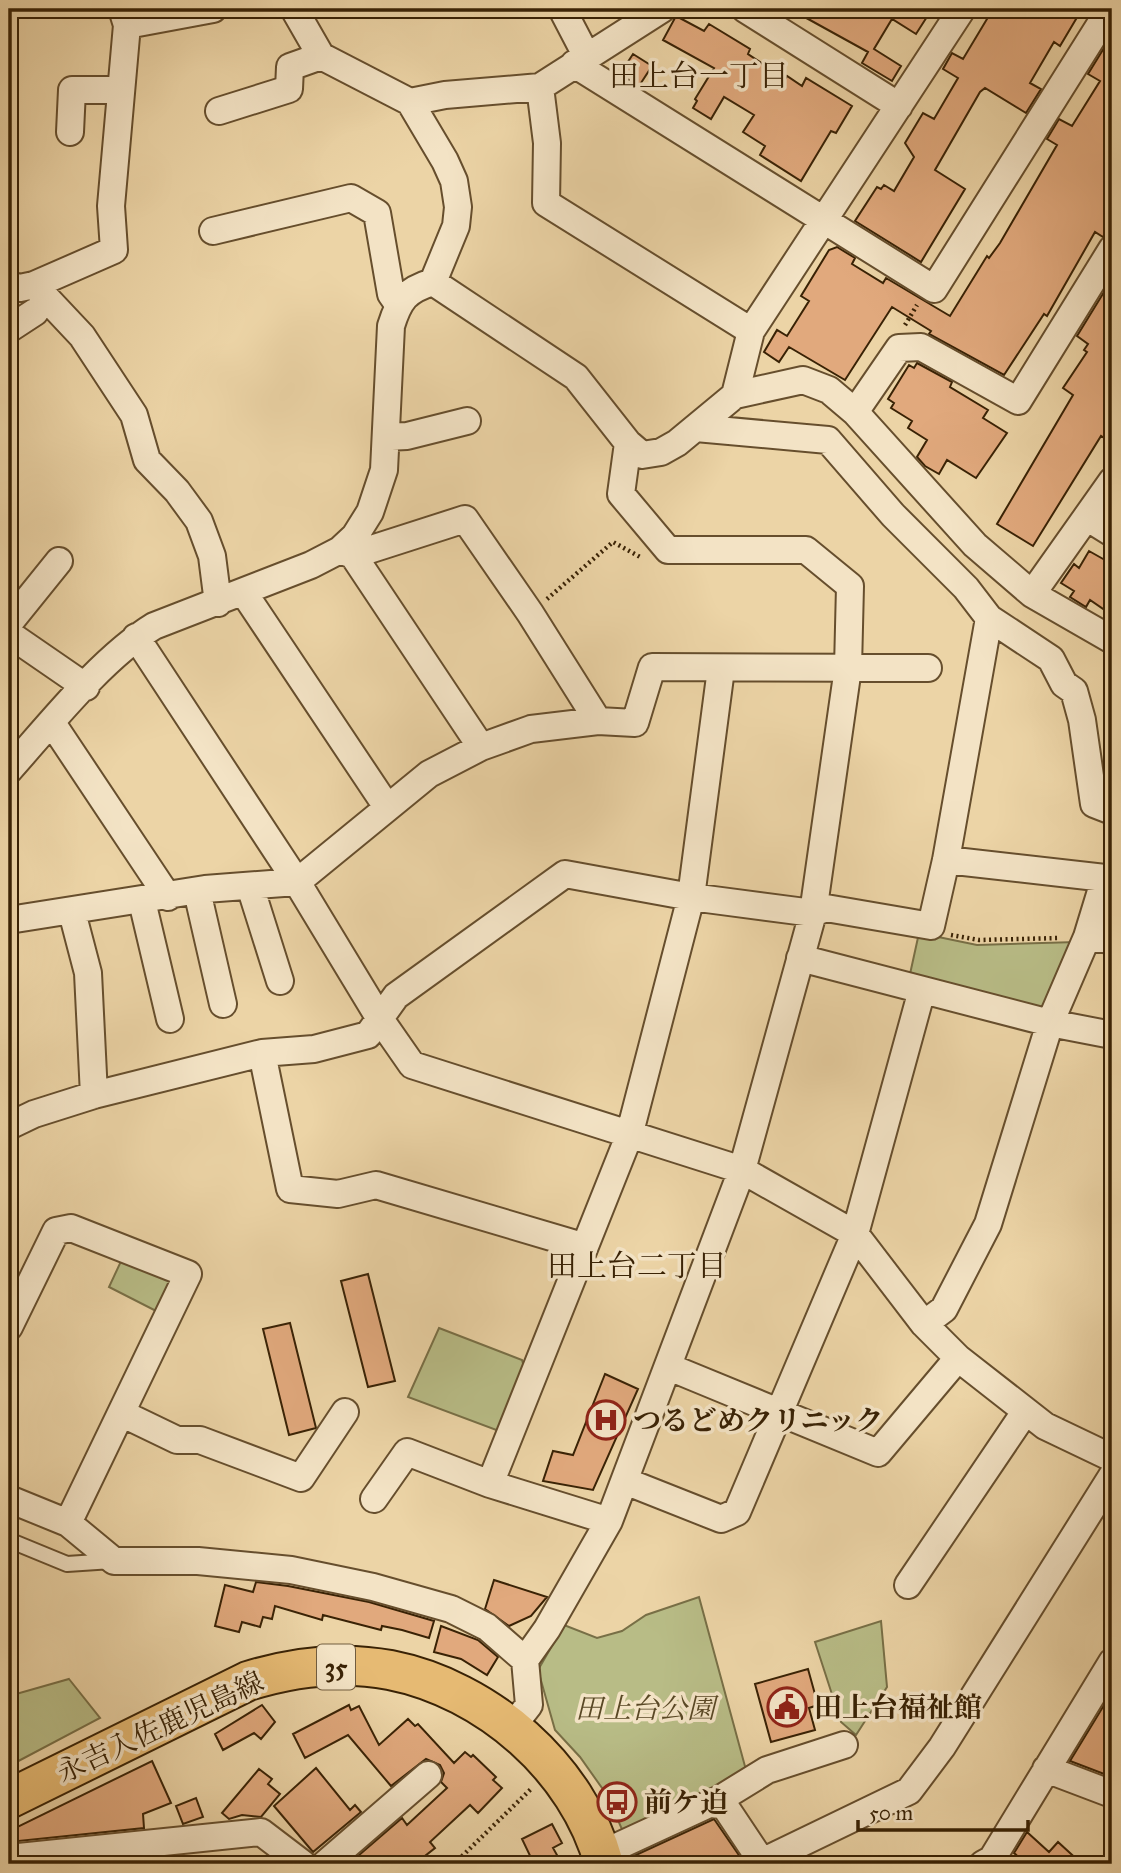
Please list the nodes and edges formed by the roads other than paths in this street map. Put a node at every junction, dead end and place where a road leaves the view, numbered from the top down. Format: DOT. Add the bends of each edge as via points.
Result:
graph roads {
  1 [pos="213,9"];
  2 [pos="294,9"];
  3 [pos="562,9"];
  4 [pos="662,9"];
  5 [pos="745,9"];
  6 [pos="962,9"];
  7 [pos="1110,9"];
  8 [pos="125,17"];
  9 [pos="321,56"];
  10 [pos="580,60"];
  11 [pos="540,87"];
  12 [pos="121,90"];
  13 [pos="410,103"];
  14 [pos="899,106"];
  15 [pos="219,111"];
  16 [pos="70,132"];
  17 [pos="824,221"];
  18 [pos="213,231"];
  19 [pos="1112,248"];
  20 [pos="433,282"];
  21 [pos="21,285"];
  22 [pos="398,304"];
  23 [pos="35,312"];
  24 [pos="9,330"];
  25 [pos="751,331"];
  26 [pos="735,395"];
  27 [pos="855,412"];
  28 [pos="467,421"];
  29 [pos="696,428"];
  30 [pos="386,437"];
  31 [pos="628,443"];
  32 [pos="1112,481"];
  33 [pos="1088,518"];
  34 [pos="1112,533"];
  35 [pos="347,552"];
  36 [pos="59,561"];
  37 [pos="244,593"];
  38 [pos="1032,594"];
  39 [pos="218,603"];
  40 [pos="989,618"];
  41 [pos="9,623"];
  42 [pos="9,634"];
  43 [pos="136,637"];
  44 [pos="1112,640"];
  45 [pos="848,668"];
  46 [pos="928,668"];
  47 [pos="720,669"];
  48 [pos="86,687"];
  49 [pos="598,721"];
  50 [pos="52,723"];
  51 [pos="481,747"];
  52 [pos="9,770"];
  53 [pos="387,807"];
  54 [pos="1112,811"];
  55 [pos="946,860"];
  56 [pos="297,882"];
  57 [pos="250,886"];
  58 [pos="197,891"];
  59 [pos="168,897"];
  60 [pos="691,897"];
  61 [pos="142,901"];
  62 [pos="72,912"];
  63 [pos="813,913"];
  64 [pos="9,920"];
  65 [pos="1100,939"];
  66 [pos="800,958"];
  67 [pos="280,981"];
  68 [pos="922,990"];
  69 [pos="223,1004"];
  70 [pos="170,1019"];
  71 [pos="380,1019"];
  72 [pos="1050,1023"];
  73 [pos="1112,1035"];
  74 [pos="261,1054"];
  75 [pos="94,1095"];
  76 [pos="9,1126"];
  77 [pos="629,1136"];
  78 [pos="742,1170"];
  79 [pos="855,1234"];
  80 [pos="582,1246"];
  81 [pos="924,1324"];
  82 [pos="9,1327"];
  83 [pos="958,1358"];
  84 [pos="669,1367"];
  85 [pos="345,1412"];
  86 [pos="778,1412"];
  87 [pos="1026,1412"];
  88 [pos="121,1413"];
  89 [pos="1112,1458"];
  90 [pos="1112,1476"];
  91 [pos="625,1481"];
  92 [pos="490,1484"];
  93 [pos="9,1499"];
  94 [pos="374,1500"];
  95 [pos="609,1521"];
  96 [pos="68,1523"];
  97 [pos="11,1541"];
  98 [pos="114,1561"];
  99 [pos="908,1585"];
  100 [pos="525,1660"];
  101 [pos="1112,1662"];
  102 [pos="511,1728"];
  103 [pos="844,1745"];
  104 [pos="1046,1769"];
  105 [pos="428,1775"];
  106 [pos="1112,1794"];
  107 [pos="9,1799"];
  108 [pos="720,1799"];
  109 [pos="174,1839"];
  110 [pos="9,1858"];
  111 [pos="602,1859"];
  112 [pos="990,1862"];
  113 [pos="147,1864"];
  114 [pos="303,1864"];
  115 [pos="325,1864"];
  1 -- 8 [label="street"];
  2 -- 9 [label="street"];
  3 -- 10 [label="street"];
  4 -- 10 [label="street"];
  5 -- 14 [label="street"];
  6 -- 14 [label="street"];
  7 -- 17 [label="street" via="934,289"];
  8 -- 12 [label="street"];
  9 -- 13 [label="street"];
  9 -- 15 [label="street" via="290,67 289,89"];
  10 -- 11 [label="street"];
  10 -- 17 [label="street"];
  11 -- 13 [label="street" via="445,95"];
  11 -- 25 [label="street" via="547,143 546,203"];
  12 -- 16 [label="street" via="72,90"];
  12 -- 21 [label="street" via="111,206 114,250"];
  13 -- 20 [label="street" via="445,161 458,207 456,226"];
  14 -- 17 [label="street"];
  17 -- 25 [label="street"];
  18 -- 22 [label="street" via="351,198 377,213 391,294"];
  19 -- 27 [label="street" via="1018,401 921,347 899,348"];
  20 -- 22 [label="street" via="416,287"];
  20 -- 31 [label="street" via="576,377"];
  21 -- 39 [label="street" via="82,336 134,415 147,460 199,521 212,556"];
  22 -- 30 [label="street" via="391,326"];
  23 -- 24 [label="street"];
  25 -- 26 [label="street"];
  26 -- 27 [label="street" via="803,380 829,390"];
  26 -- 29 [label="street"];
  27 -- 38 [label="street" via="975,545"];
  28 -- 30 [label="street"];
  29 -- 31 [label="street" via="661,452 642,455"];
  29 -- 40 [label="street" via="828,440"];
  30 -- 35 [label="street" via="384,470 370,512"];
  31 -- 45 [label="street" via="621,494 667,550 806,550 850,586"];
  32 -- 33 [label="street"];
  33 -- 34 [label="street"];
  33 -- 38 [label="street"];
  35 -- 37 [label="street"];
  35 -- 49 [label="street" via="465,519"];
  35 -- 51 [label="street"];
  36 -- 41 [label="street"];
  37 -- 39 [label="street"];
  37 -- 53 [label="street"];
  38 -- 44 [label="street"];
  39 -- 43 [label="street"];
  40 -- 54 [label="street" via="1051,659 1064,684 1074,691 1094,804"];
  40 -- 55 [label="street"];
  42 -- 48 [label="street"];
  43 -- 48 [label="street"];
  43 -- 56 [label="street"];
  45 -- 46 [label="street"];
  45 -- 47 [label="street"];
  45 -- 63 [label="street"];
  47 -- 49 [label="street" via="652,667 635,723"];
  47 -- 60 [label="street"];
  48 -- 50 [label="street"];
  49 -- 51 [label="street" via="531,729"];
  50 -- 52 [label="street"];
  50 -- 59 [label="street"];
  51 -- 53 [label="street" via="429,774"];
  53 -- 56 [label="street"];
  55 -- 63 [label="street" via="931,926 826,908"];
  55 -- 65 [label="street" via="1105,878"];
  56 -- 57 [label="street"];
  56 -- 71 [label="street"];
  57 -- 58 [label="street"];
  57 -- 67 [label="street"];
  58 -- 59 [label="street"];
  58 -- 69 [label="street"];
  59 -- 61 [label="street"];
  60 -- 63 [label="street"];
  60 -- 71 [label="street" via="565,874 396,996"];
  60 -- 77 [label="street"];
  61 -- 62 [label="street"];
  61 -- 70 [label="street"];
  62 -- 64 [label="street"];
  62 -- 75 [label="street" via="88,973"];
  63 -- 66 [label="street"];
  65 -- 72 [label="street"];
  66 -- 68 [label="street"];
  66 -- 78 [label="street"];
  68 -- 72 [label="street"];
  68 -- 79 [label="street"];
  71 -- 74 [label="street" via="368,1034 314,1049"];
  71 -- 77 [label="street" via="412,1065"];
  72 -- 73 [label="street"];
  72 -- 81 [label="street" via="988,1224 944,1309"];
  74 -- 75 [label="street"];
  74 -- 80 [label="street" via="290,1189 338,1194 376,1185"];
  75 -- 76 [label="street"];
  77 -- 78 [label="street"];
  77 -- 80 [label="street"];
  78 -- 79 [label="street"];
  78 -- 84 [label="street"];
  79 -- 81 [label="street"];
  79 -- 86 [label="street"];
  80 -- 92 [label="street"];
  81 -- 83 [label="street"];
  82 -- 88 [label="street" via="56,1231 71,1228 188,1275"];
  83 -- 86 [label="street" via="878,1453"];
  83 -- 87 [label="street"];
  84 -- 86 [label="street"];
  84 -- 91 [label="street"];
  85 -- 88 [label="street" via="301,1478 200,1440 177,1440"];
  86 -- 91 [label="street" via="737,1512 721,1519"];
  87 -- 89 [label="street"];
  87 -- 99 [label="street"];
  88 -- 96 [label="street"];
  90 -- 108 [label="street" via="942,1747 909,1791 762,1862"];
  91 -- 95 [label="street"];
  92 -- 94 [label="street" via="407,1452"];
  92 -- 95 [label="street"];
  93 -- 96 [label="street"];
  95 -- 100 [label="street"];
  96 -- 98 [label="street"];
  97 -- 98 [label="lane" via="67,1564"];
  98 -- 100 [label="street" via="198,1561 291,1570 373,1587 451,1609 487,1627"];
  100 -- 102 [label="street" via="529,1704"];
  101 -- 104 [label="street"];
  102 -- 107 [label="main road, 永吉入佐鹿児島線 / 35" via="448,1688 398,1672 354,1667 286,1670 214,1695"];
  102 -- 111 [label="main road, 永吉入佐鹿児島線 / 35" via="562,1780"];
  103 -- 108 [label="street" via="767,1770"];
  104 -- 106 [label="street"];
  104 -- 112 [label="street"];
  105 -- 115 [label="street"];
  108 -- 111 [label="street"];
  109 -- 110 [label="street"];
  109 -- 113 [label="street"];
  109 -- 114 [label="street" via="261,1832"];
}
